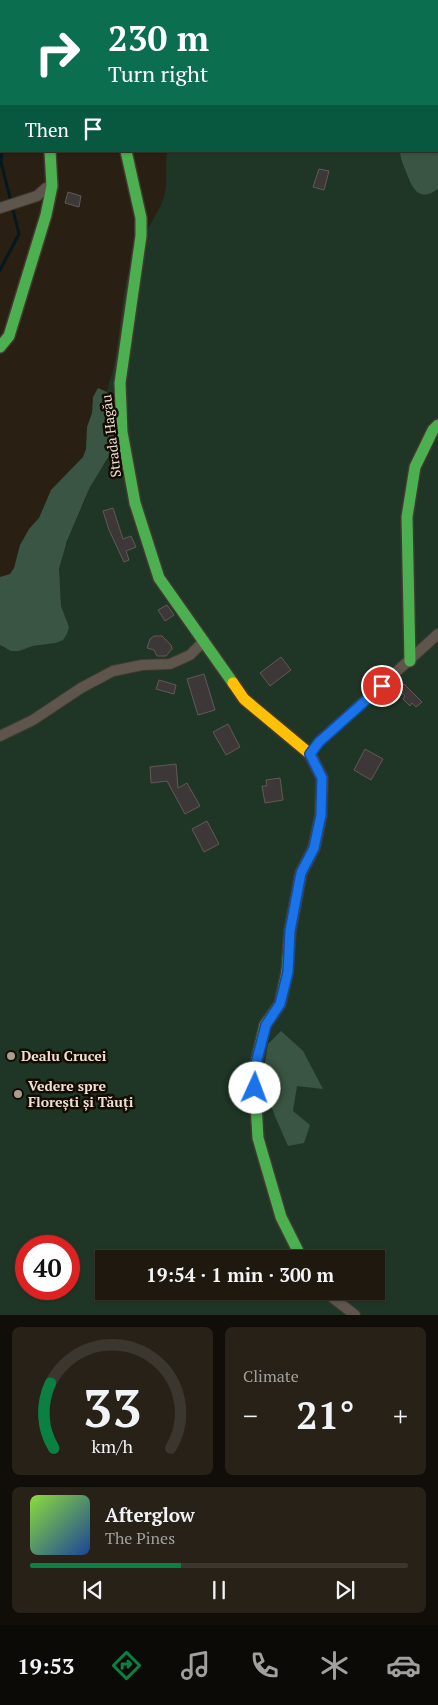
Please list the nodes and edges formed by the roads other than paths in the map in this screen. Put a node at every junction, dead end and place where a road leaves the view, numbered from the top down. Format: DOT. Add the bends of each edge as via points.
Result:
graph roads {
  1 [pos="50,152"];
  2 [pos="126,152"];
  3 [pos="52,186"];
  4 [pos="8,205"];
  5 [pos="0,347"];
  6 [pos="438,425"];
  7 [pos="438,634"];
  8 [pos="203,642"];
  9 [pos="410,661"];
  10 [pos="0,736"];
  11 [pos="310,754"];
  12 [pos="298,1250"];
  13 [pos="336,1300"];
  14 [pos="355,1315"];
  1 -- 3 [label="street"];
  2 -- 8 [label="street, Strada Hagău" via="141,218 141,236 120,383 122,432 135,503 159,578"];
  3 -- 4 [label="street" via="37,196"];
  3 -- 5 [label="street" via="8,336"];
  6 -- 9 [label="street" via="415,467 407,517"];
  7 -- 9 [label="street"];
  8 -- 10 [label="street" via="190,655 170,664 113,671 33,720"];
  8 -- 11 [label="street, Strada Hagău" via="244,699"];
  9 -- 11 [label="street" via="319,742"];
  11 -- 12 [label="street" via="322,778 321,815 314,848 301,873 290,931 288,972 280,1004 266,1025 254,1071 258,1138 281,1217"];
  13 -- 14 [label="street"];
}
